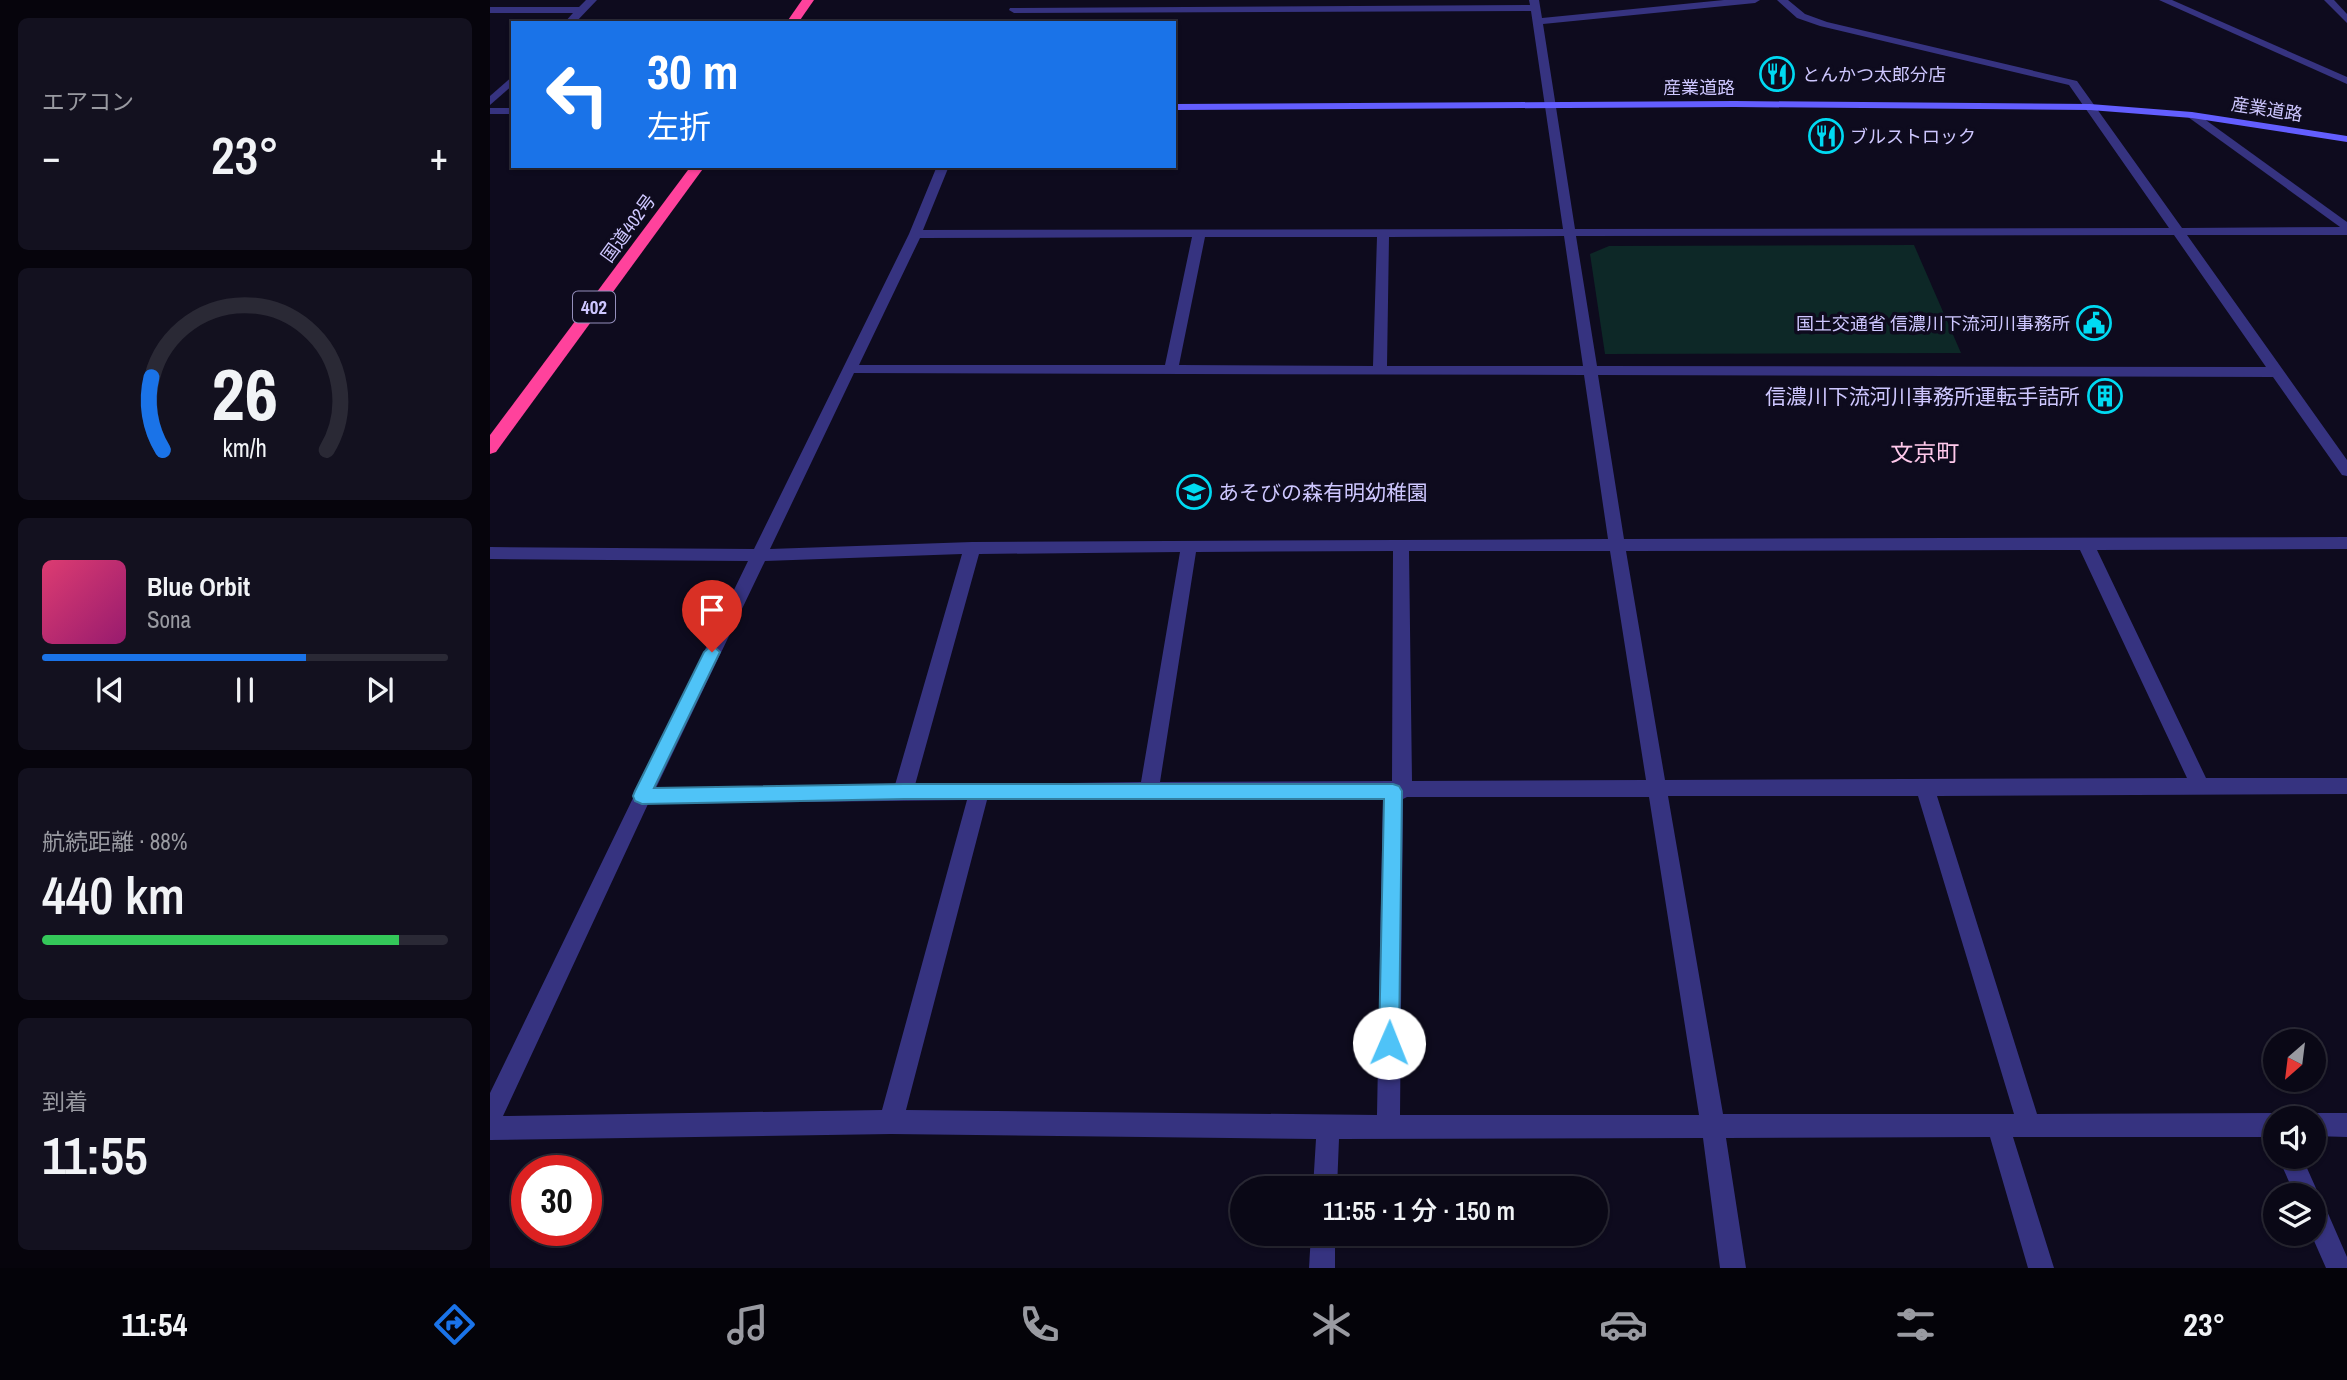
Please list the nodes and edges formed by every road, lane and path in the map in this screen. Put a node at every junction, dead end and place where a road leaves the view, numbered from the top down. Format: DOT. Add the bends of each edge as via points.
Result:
graph roads {
  1 [pos="592,0"];
  2 [pos="808,0"];
  3 [pos="1755,0"];
  4 [pos="1782,0"];
  5 [pos="2164,0"];
  6 [pos="2329,0"];
  7 [pos="1535,4"];
  8 [pos="1017,5"];
  9 [pos="490,10"];
  10 [pos="582,10"];
  11 [pos="2347,20"];
  12 [pos="571,21"];
  13 [pos="793,21"];
  14 [pos="1009,21"];
  15 [pos="1538,21"];
  16 [pos="2347,80"];
  17 [pos="511,81"];
  18 [pos="490,102"];
  19 [pos="1550,105"];
  20 [pos="1176,107"];
  21 [pos="2090,107"];
  22 [pos="490,111"];
  23 [pos="511,111"];
  24 [pos="2192,115"];
  25 [pos="2347,139"];
  26 [pos="697,168"];
  27 [pos="942,168"];
  28 [pos="2177,230"];
  29 [pos="2347,230"];
  30 [pos="1569,232"];
  31 [pos="1199,233"];
  32 [pos="1383,233"];
  33 [pos="915,234"];
  34 [pos="850,369"];
  35 [pos="1171,370"];
  36 [pos="1380,370"];
  37 [pos="1590,370"];
  38 [pos="2276,372"];
  39 [pos="490,448"];
  40 [pos="2347,471"];
  41 [pos="2347,543"];
  42 [pos="2086,544"];
  43 [pos="1617,545"];
  44 [pos="1189,546"];
  45 [pos="1401,546"];
  46 [pos="972,548"];
  47 [pos="490,553"];
  48 [pos="759,555"];
  49 [pos="2347,786"];
  50 [pos="2201,787"];
  51 [pos="1925,788"];
  52 [pos="1149,790"];
  53 [pos="1657,790"];
  54 [pos="1397,791"];
  55 [pos="904,792"];
  56 [pos="979,792"];
  57 [pos="642,796"];
  58 [pos="490,1118"];
  59 [pos="891,1122"];
  60 [pos="1998,1125"];
  61 [pos="2029,1125"];
  62 [pos="2263,1125"];
  63 [pos="2326,1125"];
  64 [pos="2347,1125"];
  65 [pos="1713,1126"];
  66 [pos="1328,1127"];
  67 [pos="1388,1127"];
  68 [pos="490,1128"];
  69 [pos="1326,1176"];
  70 [pos="2326,1238"];
  71 [pos="1323,1246"];
  72 [pos="1322,1268"];
  73 [pos="1733,1268"];
  74 [pos="2041,1268"];
  75 [pos="2339,1268"];
  1 -- 10 [label="street"];
  2 -- 13 [label="highway"];
  3 -- 15 [label="street"];
  4 -- 21 [label="street" via="1801,16 1824,24 2073,83"];
  5 -- 16 [label="street"];
  6 -- 11 [label="street"];
  7 -- 8 [label="street"];
  7 -- 15 [label="street"];
  8 -- 14 [label="street"];
  9 -- 10 [label="street"];
  10 -- 12 [label="street"];
  15 -- 19 [label="street"];
  17 -- 18 [label="street"];
  19 -- 20 [label="street, 産業道路"];
  19 -- 21 [label="street, 産業道路"];
  19 -- 30 [label="street"];
  21 -- 24 [label="street, 産業道路"];
  21 -- 28 [label="street"];
  22 -- 23 [label="street"];
  24 -- 25 [label="street, 産業道路"];
  24 -- 29 [label="street"];
  26 -- 39 [label="highway, 国道402号 / 402"];
  27 -- 33 [label="street"];
  28 -- 29 [label="street"];
  28 -- 30 [label="street"];
  28 -- 38 [label="street"];
  30 -- 32 [label="street"];
  30 -- 37 [label="street"];
  31 -- 32 [label="street"];
  31 -- 33 [label="street"];
  31 -- 35 [label="street"];
  32 -- 36 [label="street"];
  33 -- 34 [label="street"];
  34 -- 35 [label="street"];
  34 -- 48 [label="street"];
  35 -- 36 [label="street"];
  36 -- 37 [label="street"];
  37 -- 38 [label="street"];
  37 -- 43 [label="street"];
  38 -- 40 [label="street"];
  41 -- 42 [label="street"];
  42 -- 43 [label="street"];
  42 -- 50 [label="street"];
  43 -- 45 [label="street"];
  43 -- 53 [label="street"];
  44 -- 45 [label="street"];
  44 -- 46 [label="street"];
  44 -- 52 [label="street"];
  45 -- 54 [label="street"];
  46 -- 48 [label="street"];
  46 -- 55 [label="street"];
  47 -- 48 [label="street"];
  48 -- 57 [label="street"];
  49 -- 50 [label="street"];
  50 -- 51 [label="street"];
  51 -- 53 [label="street"];
  51 -- 61 [label="street"];
  52 -- 54 [label="street"];
  52 -- 56 [label="street"];
  53 -- 54 [label="street"];
  53 -- 65 [label="street"];
  54 -- 67 [label="street"];
  55 -- 56 [label="street"];
  55 -- 57 [label="street"];
  56 -- 59 [label="street"];
  57 -- 58 [label="street"];
  59 -- 66 [label="street"];
  59 -- 68 [label="street"];
  60 -- 61 [label="street"];
  60 -- 65 [label="street"];
  60 -- 74 [label="street"];
  61 -- 62 [label="street"];
  63 -- 64 [label="street"];
  65 -- 67 [label="street"];
  65 -- 73 [label="street"];
  66 -- 67 [label="street"];
  66 -- 69 [label="street"];
  70 -- 75 [label="street"];
  71 -- 72 [label="street"];
}
